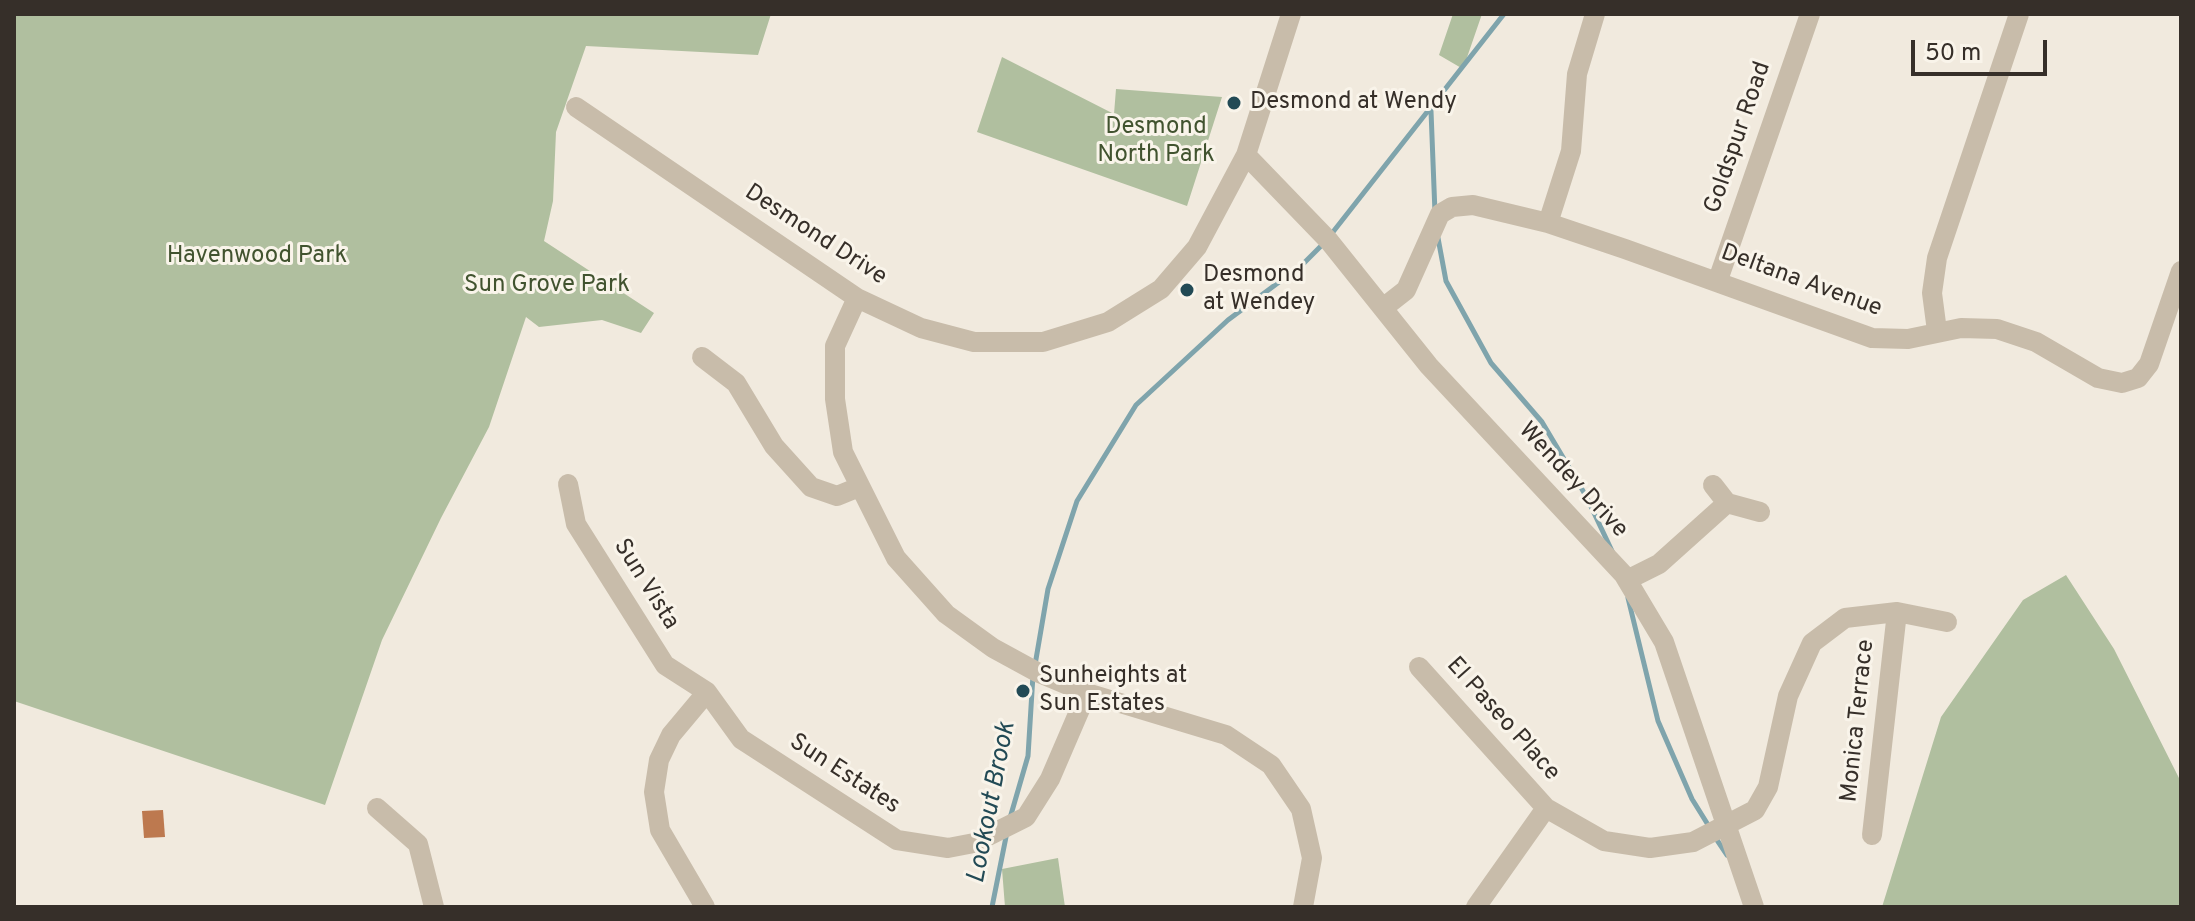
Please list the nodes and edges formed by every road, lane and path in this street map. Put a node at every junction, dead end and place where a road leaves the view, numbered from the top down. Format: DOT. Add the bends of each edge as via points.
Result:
graph roads {
  1 [pos="1291,14"];
  2 [pos="1595,14"];
  3 [pos="1810,14"];
  4 [pos="2019,14"];
  5 [pos="576,107"];
  6 [pos="1246,155"];
  7 [pos="1548,223"];
  8 [pos="2181,271"];
  9 [pos="1718,280"];
  10 [pos="857,298"];
  11 [pos="1383,308"];
  12 [pos="1937,331"];
  13 [pos="702,357"];
  14 [pos="568,484"];
  15 [pos="1713,485"];
  16 [pos="859,487"];
  17 [pos="1727,503"];
  18 [pos="1760,512"];
  19 [pos="1627,580"];
  20 [pos="1897,612"];
  21 [pos="1947,622"];
  22 [pos="1419,667"];
  23 [pos="707,692"];
  24 [pos="1087,693"];
  25 [pos="377,808"];
  26 [pos="1546,808"];
  27 [pos="1727,827"];
  28 [pos="1872,835"];
  29 [pos="434,907"];
  30 [pos="705,907"];
  31 [pos="1303,907"];
  32 [pos="1476,907"];
  33 [pos="1754,907"];
  1 -- 6 [label="street, Desmond Drive"];
  2 -- 7 [label="street" via="1577,74 1571,151"];
  3 -- 9 [label="street, Goldspur Road"];
  4 -- 12 [label="street" via="1937,258 1932,293"];
  5 -- 10 [label="street, Desmond Drive"];
  6 -- 10 [label="street, Desmond Drive" via="1197,247 1161,289 1108,322 1043,342 974,342 921,328"];
  6 -- 11 [label="street, Wendey Drive" via="1303,211"];
  7 -- 9 [label="street, Deltana Avenue"];
  7 -- 11 [label="street, Deltana Avenue" via="1473,205 1452,207 1440,214 1406,290"];
  8 -- 12 [label="street, Deltana Avenue" via="2149,364 2131,382 2098,378 2020,335 1979,328"];
  9 -- 12 [label="street, Deltana Avenue" via="1872,338 1908,339"];
  10 -- 16 [label="street" via="835,346 835,399 843,452"];
  11 -- 19 [label="street, Wendey Drive" via="1429,366"];
  13 -- 16 [label="street" via="736,383 774,446 811,487 837,496"];
  14 -- 23 [label="street, Sun Vista" via="576,524 665,665"];
  15 -- 17 [label="street"];
  16 -- 24 [label="street" via="896,558 946,614 993,648"];
  17 -- 18 [label="street"];
  17 -- 19 [label="street" via="1659,564"];
  19 -- 27 [label="street, Wendey Drive" via="1664,642"];
  20 -- 21 [label="street, Monica Terrace"];
  20 -- 27 [label="street, Monica Terrace" via="1845,618 1812,643 1788,696 1768,787 1755,810"];
  20 -- 28 [label="street, Monica Terrace"];
  22 -- 26 [label="street, El Paseo Place"];
  23 -- 24 [label="street, Sun Estates" via="741,739 857,817 897,840 948,848 974,843 1026,817 1050,779"];
  23 -- 30 [label="street" via="671,735 659,760 654,792 660,830"];
  24 -- 31 [label="street" via="1226,735 1271,765 1301,809 1312,858"];
  25 -- 29 [label="street" via="418,844"];
  26 -- 27 [label="street, El Paseo Place" via="1604,841 1650,848 1693,842"];
  26 -- 32 [label="street, El Paseo Place"];
  27 -- 33 [label="street, Wendey Drive"];
}
